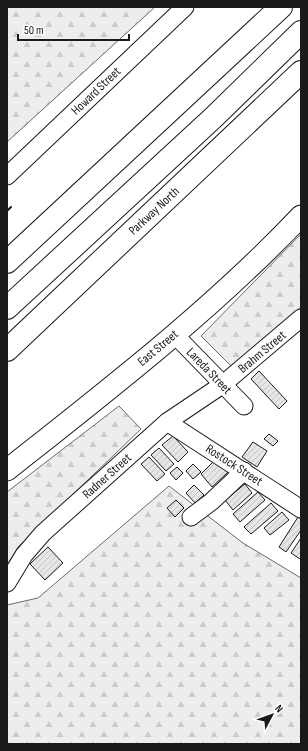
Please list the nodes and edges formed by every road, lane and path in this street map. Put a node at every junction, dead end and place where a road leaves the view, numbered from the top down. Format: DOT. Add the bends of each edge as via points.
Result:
graph roads {
  1 [pos="185,7"];
  2 [pos="281,7"];
  3 [pos="301,32"];
  4 [pos="301,72"];
  5 [pos="7,176"];
  6 [pos="301,216"];
  7 [pos="108,255"];
  8 [pos="7,262"];
  9 [pos="7,308"];
  10 [pos="301,318"];
  11 [pos="175,335"];
  12 [pos="7,350"];
  13 [pos="7,358"];
  14 [pos="222,385"];
  15 [pos="244,406"];
  16 [pos="167,422"];
  17 [pos="7,470"];
  18 [pos="244,471"];
  19 [pos="301,509"];
  20 [pos="191,517"];
  21 [pos="7,583"];
  1 -- 5 [label="street, Howard Street"];
  2 -- 8 [label="highway"];
  3 -- 9 [label="highway" via="214,117"];
  4 -- 7 [label="highway, Parkway North"];
  6 -- 11 [label="main road, East Street"];
  7 -- 12 [label="highway, Parkway North"];
  7 -- 13 [label="highway"];
  10 -- 14 [label="street, Brahm Street"];
  11 -- 14 [label="street, Lareda Street"];
  11 -- 17 [label="main road, East Street"];
  14 -- 15 [label="street, Lareda Street"];
  14 -- 16 [label="street, Radner Street"];
  16 -- 18 [label="street, Rostock Street"];
  16 -- 21 [label="street, Radner Street" via="43,534 24,555"];
  18 -- 19 [label="street, Rostock Street"];
  18 -- 20 [label="street"];
}
